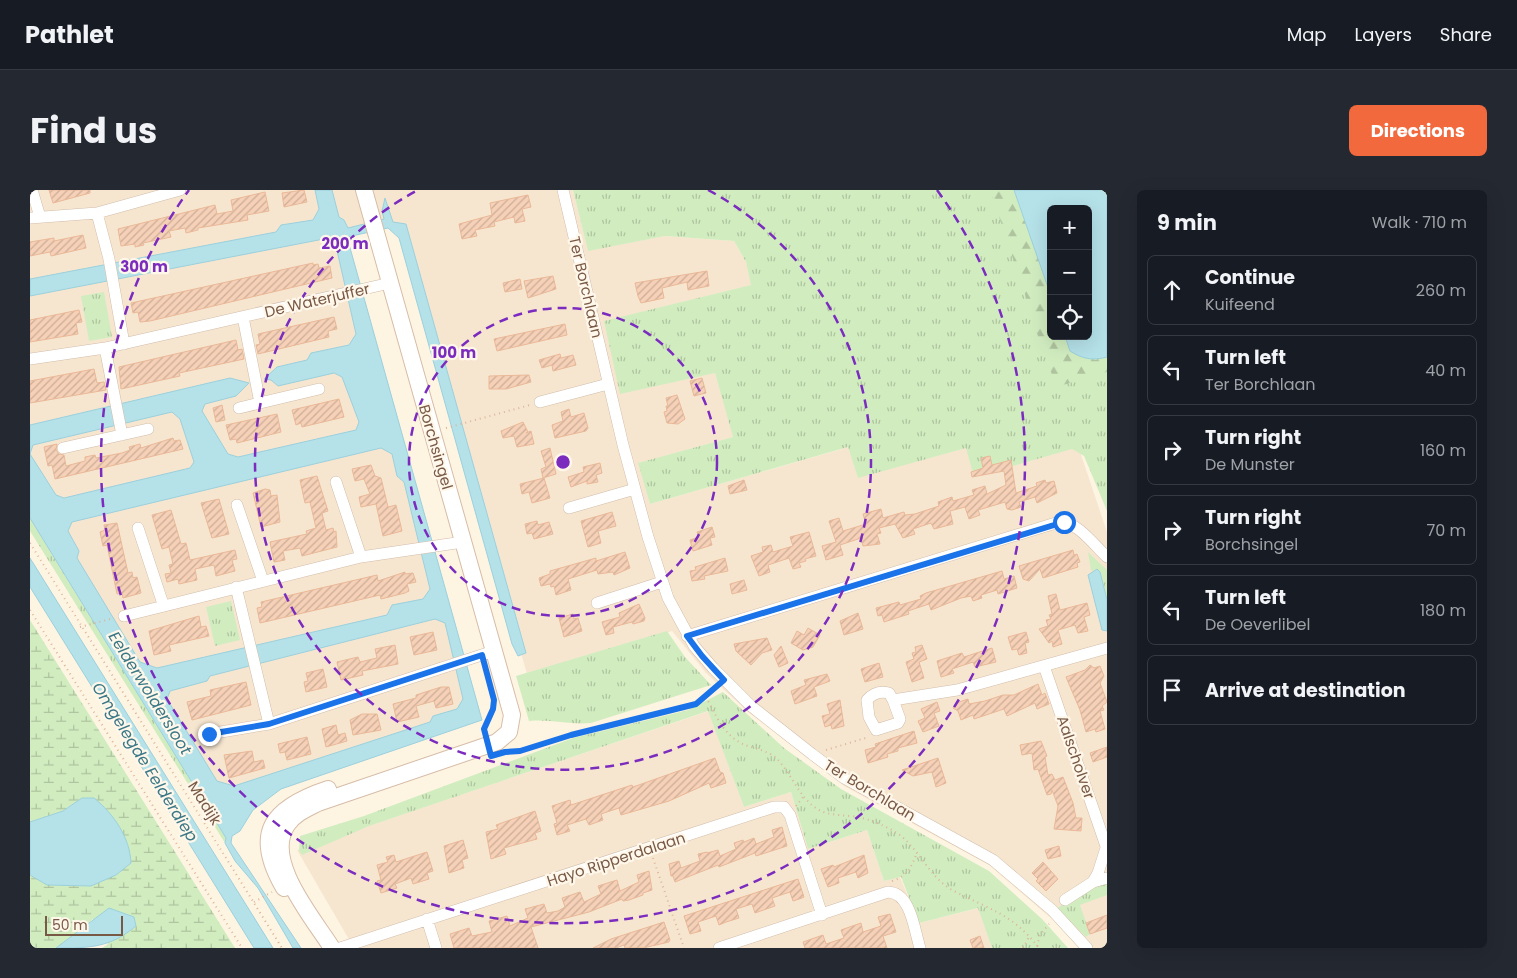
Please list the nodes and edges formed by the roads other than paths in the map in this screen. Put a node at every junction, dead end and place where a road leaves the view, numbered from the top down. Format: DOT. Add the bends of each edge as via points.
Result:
graph roads {
  1 [pos="32,190"];
  2 [pos="180,190"];
  3 [pos="563,190"];
  4 [pos="140,195"];
  5 [pos="366,196"];
  6 [pos="97,213"];
  7 [pos="35,218"];
  8 [pos="390,283"];
  9 [pos="243,317"];
  10 [pos="124,344"];
  11 [pos="105,348"];
  12 [pos="30,359"];
  13 [pos="608,384"];
  14 [pos="319,389"];
  15 [pos="540,402"];
  16 [pos="260,403"];
  17 [pos="239,408"];
  18 [pos="148,429"];
  19 [pos="122,431"];
  20 [pos="63,448"];
  21 [pos="336,482"];
  22 [pos="635,489"];
  23 [pos="237,505"];
  24 [pos="569,508"];
  25 [pos="138,528"];
  26 [pos="463,542"];
  27 [pos="362,557"];
  28 [pos="1107,557"];
  29 [pos="263,581"];
  30 [pos="662,582"];
  31 [pos="236,588"];
  32 [pos="597,602"];
  33 [pos="163,604"];
  34 [pos="124,616"];
  35 [pos="687,636"];
  36 [pos="1107,648"];
  37 [pos="494,651"];
  38 [pos="1044,666"];
  39 [pos="893,700"];
  40 [pos="501,702"];
  41 [pos="269,724"];
  42 [pos="209,734"];
  43 [pos="1106,849"];
  44 [pos="1107,878"];
  45 [pos="1093,882"];
  46 [pos="1065,900"];
  47 [pos="822,915"];
  48 [pos="427,919"];
  49 [pos="323,948"];
  50 [pos="332,948"];
  51 [pos="340,948"];
  52 [pos="436,948"];
  53 [pos="718,948"];
  54 [pos="920,948"];
  55 [pos="1087,948"];
  1 -- 7 [label="street"];
  2 -- 4 [label="street"];
  3 -- 13 [label="street, Ter Borchlaan"];
  4 -- 6 [label="street"];
  5 -- 8 [label="main road, Borchsingel"];
  6 -- 7 [label="street"];
  6 -- 10 [label="street"];
  8 -- 9 [label="street, De Waterjuffer"];
  8 -- 26 [label="main road, Borchsingel"];
  9 -- 10 [label="street, De Waterjuffer"];
  9 -- 16 [label="street, De Waterjuffer"];
  10 -- 11 [label="street, De Waterjuffer"];
  11 -- 12 [label="street, De Waterjuffer"];
  11 -- 19 [label="street"];
  13 -- 15 [label="street"];
  13 -- 22 [label="street, Ter Borchlaan"];
  14 -- 16 [label="street"];
  16 -- 17 [label="street"];
  18 -- 19 [label="street"];
  19 -- 20 [label="street"];
  21 -- 27 [label="street"];
  22 -- 24 [label="street"];
  22 -- 30 [label="street, Ter Borchlaan"];
  23 -- 29 [label="street"];
  25 -- 33 [label="street"];
  26 -- 27 [label="street"];
  26 -- 37 [label="main road, Borchsingel"];
  27 -- 29 [label="street"];
  28 -- 35 [label="street" via="1075,527 1059,522"];
  29 -- 31 [label="street"];
  30 -- 32 [label="street"];
  30 -- 35 [label="street, Ter Borchlaan"];
  31 -- 33 [label="street"];
  31 -- 41 [label="street"];
  33 -- 34 [label="street"];
  35 -- 55 [label="street, Ter Borchlaan" via="751,706 812,754 844,778 993,860 1057,915"];
  36 -- 38 [label="street"];
  37 -- 40 [label="main road, Borchsingel"];
  37 -- 41 [label="street"];
  38 -- 39 [label="street" via="957,690"];
  38 -- 43 [label="street, Aalscholver"];
  39 -- 39 [label="street" via="889,693 882,691 867,700 868,717 876,730 898,724 900,719"];
  40 -- 49 [label="main road" via="502,726 486,736 303,797 286,808 276,821 268,841 270,864"];
  40 -- 50 [label="main road, Borchsingel" via="512,715 512,724 509,732 497,742 318,803 288,823 279,848 283,866"];
  41 -- 42 [label="street"];
  43 -- 45 [label="street, Aalscholver"];
  44 -- 45 [label="street"];
  45 -- 46 [label="street"];
  47 -- 48 [label="street, Hayo Ripperdalaan" via="790,815 784,808 774,807"];
  47 -- 53 [label="street"];
  47 -- 54 [label="street" via="888,892 897,892 904,898"];
  48 -- 51 [label="street, Hayo Ripperdalaan"];
  48 -- 52 [label="street"];
}
